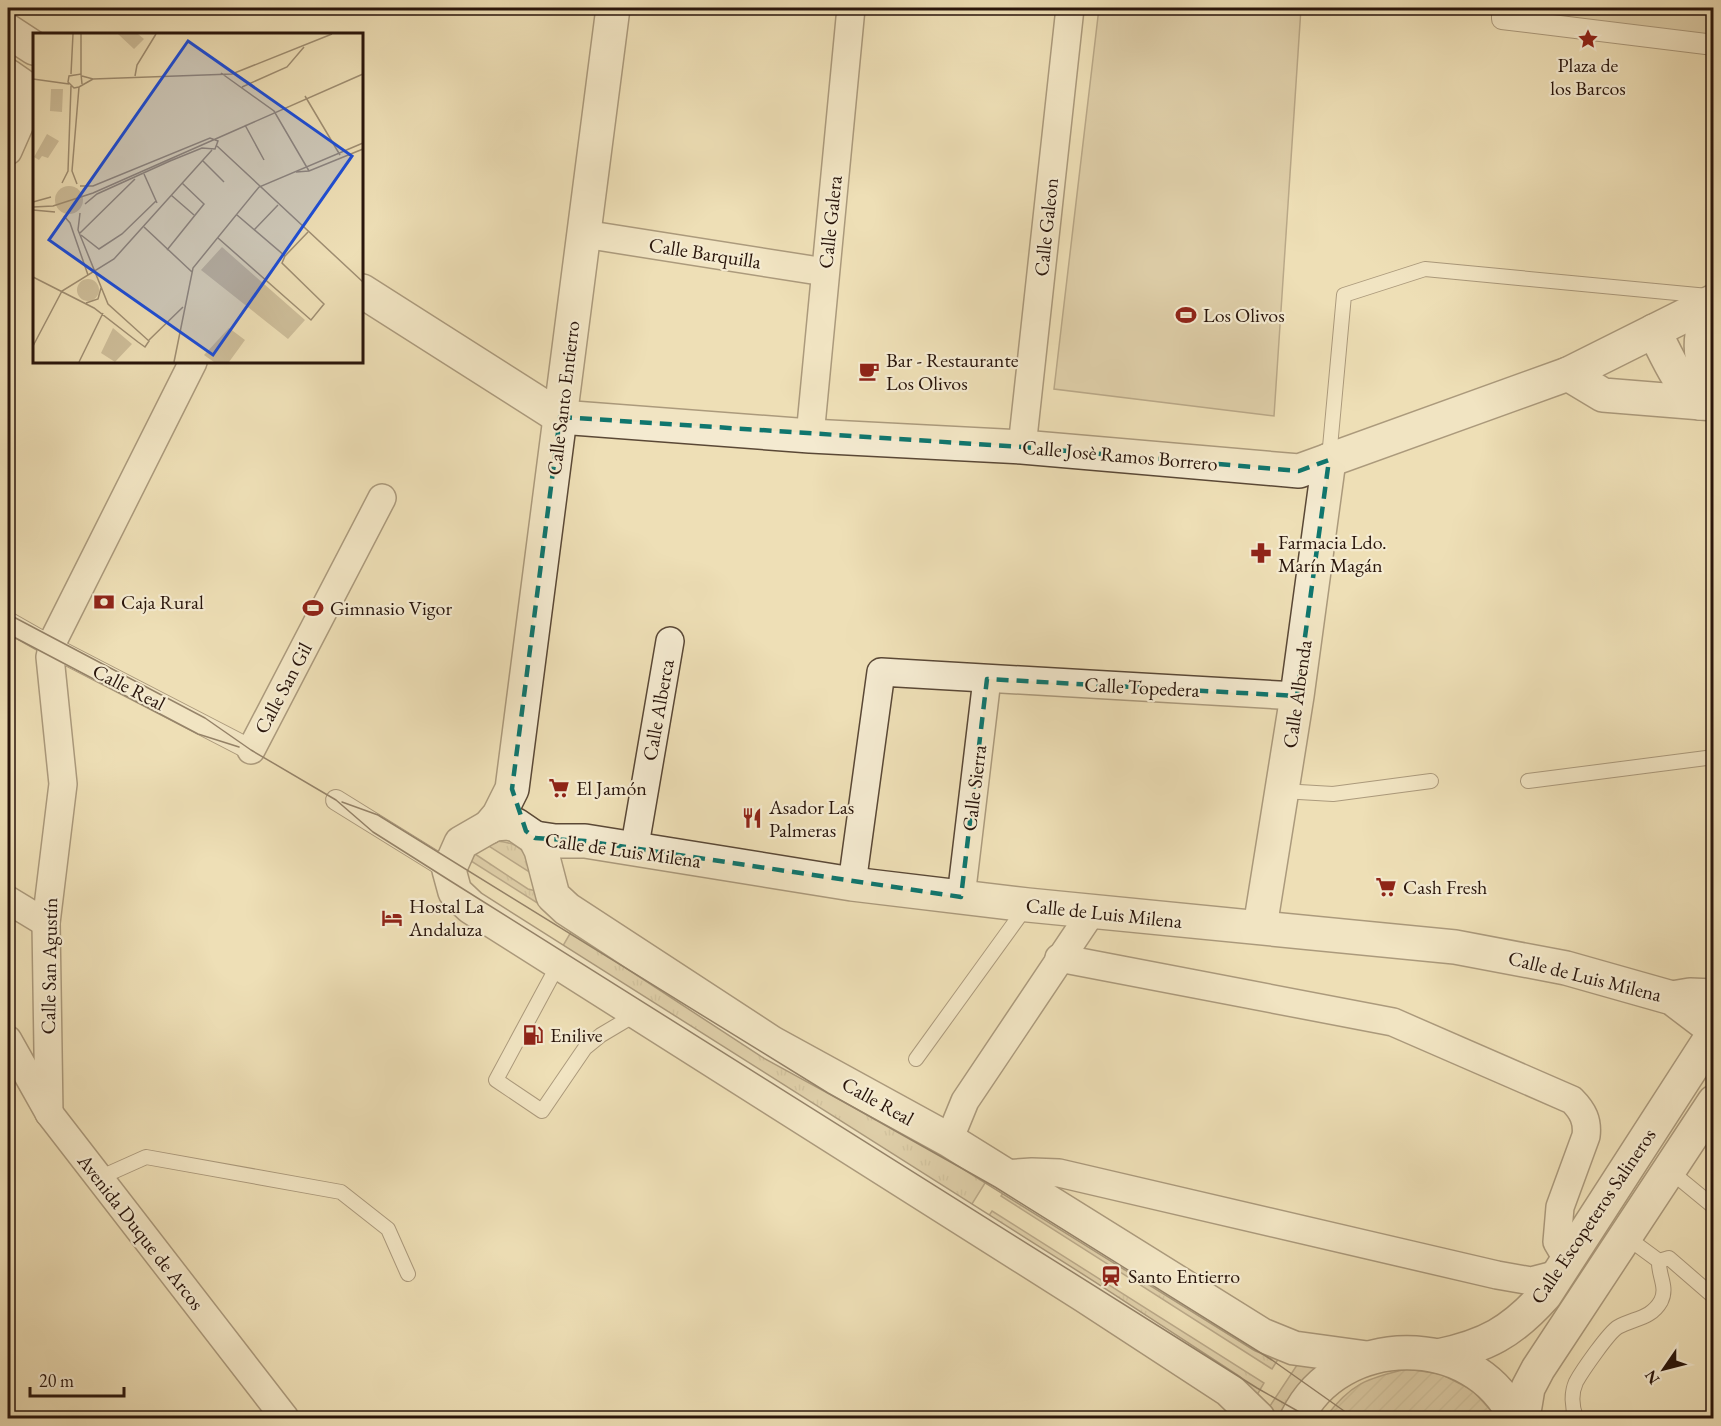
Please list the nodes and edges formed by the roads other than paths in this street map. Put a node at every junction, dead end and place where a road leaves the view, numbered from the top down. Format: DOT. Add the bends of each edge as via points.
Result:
graph roads {
  1 [pos="613,8"];
  2 [pos="851,8"];
  3 [pos="1070,8"];
  4 [pos="1502,8"];
  5 [pos="8,31"];
  6 [pos="1713,45"];
  7 [pos="33,47"];
  8 [pos="8,76"];
  9 [pos="33,92"];
  10 [pos="33,95"];
  11 [pos="8,151"];
  12 [pos="584,234"];
  13 [pos="825,272"];
  14 [pos="363,292"];
  15 [pos="1713,296"];
  16 [pos="1713,301"];
  17 [pos="1713,308"];
  18 [pos="1660,328"];
  19 [pos="192,363"];
  20 [pos="1568,374"];
  21 [pos="1710,395"];
  22 [pos="560,417"];
  23 [pos="810,436"];
  24 [pos="1022,447"];
  25 [pos="1329,460"];
  26 [pos="382,498"];
  27 [pos="8,622"];
  28 [pos="670,641"];
  29 [pos="52,647"];
  30 [pos="987,679"];
  31 [pos="1297,696"];
  32 [pos="251,750"];
  33 [pos="1713,757"];
  34 [pos="1431,781"];
  35 [pos="1528,781"];
  36 [pos="512,789"];
  37 [pos="1282,790"];
  38 [pos="336,800"];
  39 [pos="489,827"];
  40 [pos="535,844"];
  41 [pos="634,851"];
  42 [pos="449,870"];
  43 [pos="852,884"];
  44 [pos="961,897"];
  45 [pos="8,900"];
  46 [pos="1028,905"];
  47 [pos="1091,913"];
  48 [pos="46,923"];
  49 [pos="1260,927"];
  50 [pos="1059,958"];
  51 [pos="559,963"];
  52 [pos="1713,996"];
  53 [pos="1672,998"];
  54 [pos="639,1013"];
  55 [pos="1713,1032"];
  56 [pos="8,1040"];
  57 [pos="916,1059"];
  58 [pos="1713,1102"];
  59 [pos="49,1113"];
  60 [pos="949,1140"];
  61 [pos="1669,1170"];
  62 [pos="1003,1174"];
  63 [pos="99,1178"];
  64 [pos="1713,1207"];
  65 [pos="1625,1236"];
  66 [pos="1659,1261"];
  67 [pos="1562,1267"];
  68 [pos="408,1274"];
  69 [pos="1713,1297"];
  70 [pos="1438,1356"];
  71 [pos="1366,1358"];
  72 [pos="285,1419"];
  73 [pos="1258,1419"];
  74 [pos="1297,1419"];
  75 [pos="1515,1419"];
  76 [pos="1523,1419"];
  77 [pos="1576,1419"];
  1 -- 12 [label="street, Calle Santo Entierro"];
  2 -- 13 [label="street, Calle Galera"];
  3 -- 24 [label="street, Calle Galeon"];
  4 -- 6 [label="street" via="1502,19"];
  5 -- 7 [label="street"];
  8 -- 9 [label="street"];
  10 -- 11 [label="street"];
  12 -- 13 [label="street, Calle Barquilla"];
  12 -- 22 [label="street, Calle Santo Entierro"];
  13 -- 23 [label="street, Calle Galera"];
  14 -- 22 [label="street"];
  15 -- 25 [label="lane" via="1425,269 1344,295"];
  16 -- 18 [label="street, Calle Josè Ramos Borrero"];
  17 -- 21 [label="street" via="1702,333 1701,355"];
  18 -- 20 [label="street, Calle Josè Ramos Borrero"];
  18 -- 21 [label="street" via="1690,394"];
  19 -- 29 [label="street"];
  20 -- 21 [label="street" via="1604,395"];
  20 -- 25 [label="street, Calle Josè Ramos Borrero"];
  22 -- 23 [label="street, Calle Josè Ramos Borrero"];
  22 -- 36 [label="street, Calle Santo Entierro"];
  23 -- 24 [label="street, Calle Josè Ramos Borrero"];
  24 -- 25 [label="street, Calle Josè Ramos Borrero" via="1299,471"];
  25 -- 31 [label="street, Calle Albenda"];
  26 -- 32 [label="street, Calle San Gil"];
  27 -- 29 [label="street, Calle Real"];
  28 -- 41 [label="street, Calle Alberca"];
  29 -- 32 [label="street, Calle Real"];
  29 -- 48 [label="street, Calle San Agustín" via="63,784"];
  30 -- 31 [label="street, Calle Topedera"];
  30 -- 43 [label="street, Calle Topedera" via="881,672"];
  30 -- 44 [label="street, Calle Sierra"];
  31 -- 37 [label="street, Calle Albenda"];
  33 -- 35 [label="lane"];
  34 -- 37 [label="lane" via="1333,794"];
  36 -- 39 [label="street"];
  36 -- 40 [label="street, Calle Real" via="520,818"];
  37 -- 49 [label="street, Calle Albenda"];
  38 -- 42 [label="street"];
  39 -- 40 [label="street" via="516,825"];
  39 -- 42 [label="street" via="460,843"];
  40 -- 41 [label="street, Calle de Luis Milena" via="563,850 585,841"];
  40 -- 60 [label="street, Calle Real" via="553,896 572,914 772,1043"];
  41 -- 43 [label="street, Calle de Luis Milena"];
  42 -- 51 [label="street" via="455,892 471,907"];
  43 -- 44 [label="street, Calle de Luis Milena"];
  44 -- 46 [label="street, Calle de Luis Milena"];
  45 -- 48 [label="street"];
  46 -- 47 [label="street, Calle de Luis Milena"];
  46 -- 57 [label="lane"];
  47 -- 49 [label="street, Calle de Luis Milena"];
  47 -- 50 [label="street"];
  48 -- 59 [label="street, Calle San Agustín"];
  49 -- 53 [label="street, Calle de Luis Milena" via="1487,952 1566,968"];
  50 -- 60 [label="street" via="965,1101"];
  50 -- 67 [label="street" via="1393,1022 1572,1100 1580,1107 1587,1126 1560,1207 1557,1242"];
  51 -- 54 [label="street"];
  51 -- 54 [label="lane" via="496,1080 542,1111 585,1048"];
  52 -- 53 [label="street"];
  53 -- 55 [label="street"];
  54 -- 73 [label="street" via="1210,1377"];
  55 -- 67 [label="street, Calle Escopeteros Salineros"];
  56 -- 59 [label="street, Avenida Duque de Arcos"];
  58 -- 61 [label="street, Calle Escopeteros Salineros"];
  59 -- 63 [label="street, Avenida Duque de Arcos"];
  60 -- 62 [label="street, Calle Real"];
  61 -- 64 [label="lane"];
  61 -- 65 [label="street, Calle Escopeteros Salineros"];
  62 -- 67 [label="street" via="1059,1173 1531,1281"];
  62 -- 71 [label="street, Calle Real" via="1262,1335 1294,1348"];
  63 -- 68 [label="lane" via="146,1157 341,1192 388,1229"];
  63 -- 72 [label="street, Avenida Duque de Arcos"];
  65 -- 66 [label="lane"];
  65 -- 76 [label="street, Calle Escopeteros Salineros" via="1538,1369 1528,1388"];
  66 -- 69 [label="lane" via="1669,1258"];
  66 -- 77 [label="lane" via="1662,1299 1655,1310 1620,1326 1606,1339 1576,1383 1572,1397"];
  67 -- 70 [label="street, Calle Escopeteros Salineros" via="1545,1295 1516,1325 1491,1340"];
  70 -- 71 [label="street" via="1414,1352"];
  70 -- 75 [label="street" via="1481,1378 1499,1394"];
  71 -- 74 [label="street" via="1331,1377"];
}
